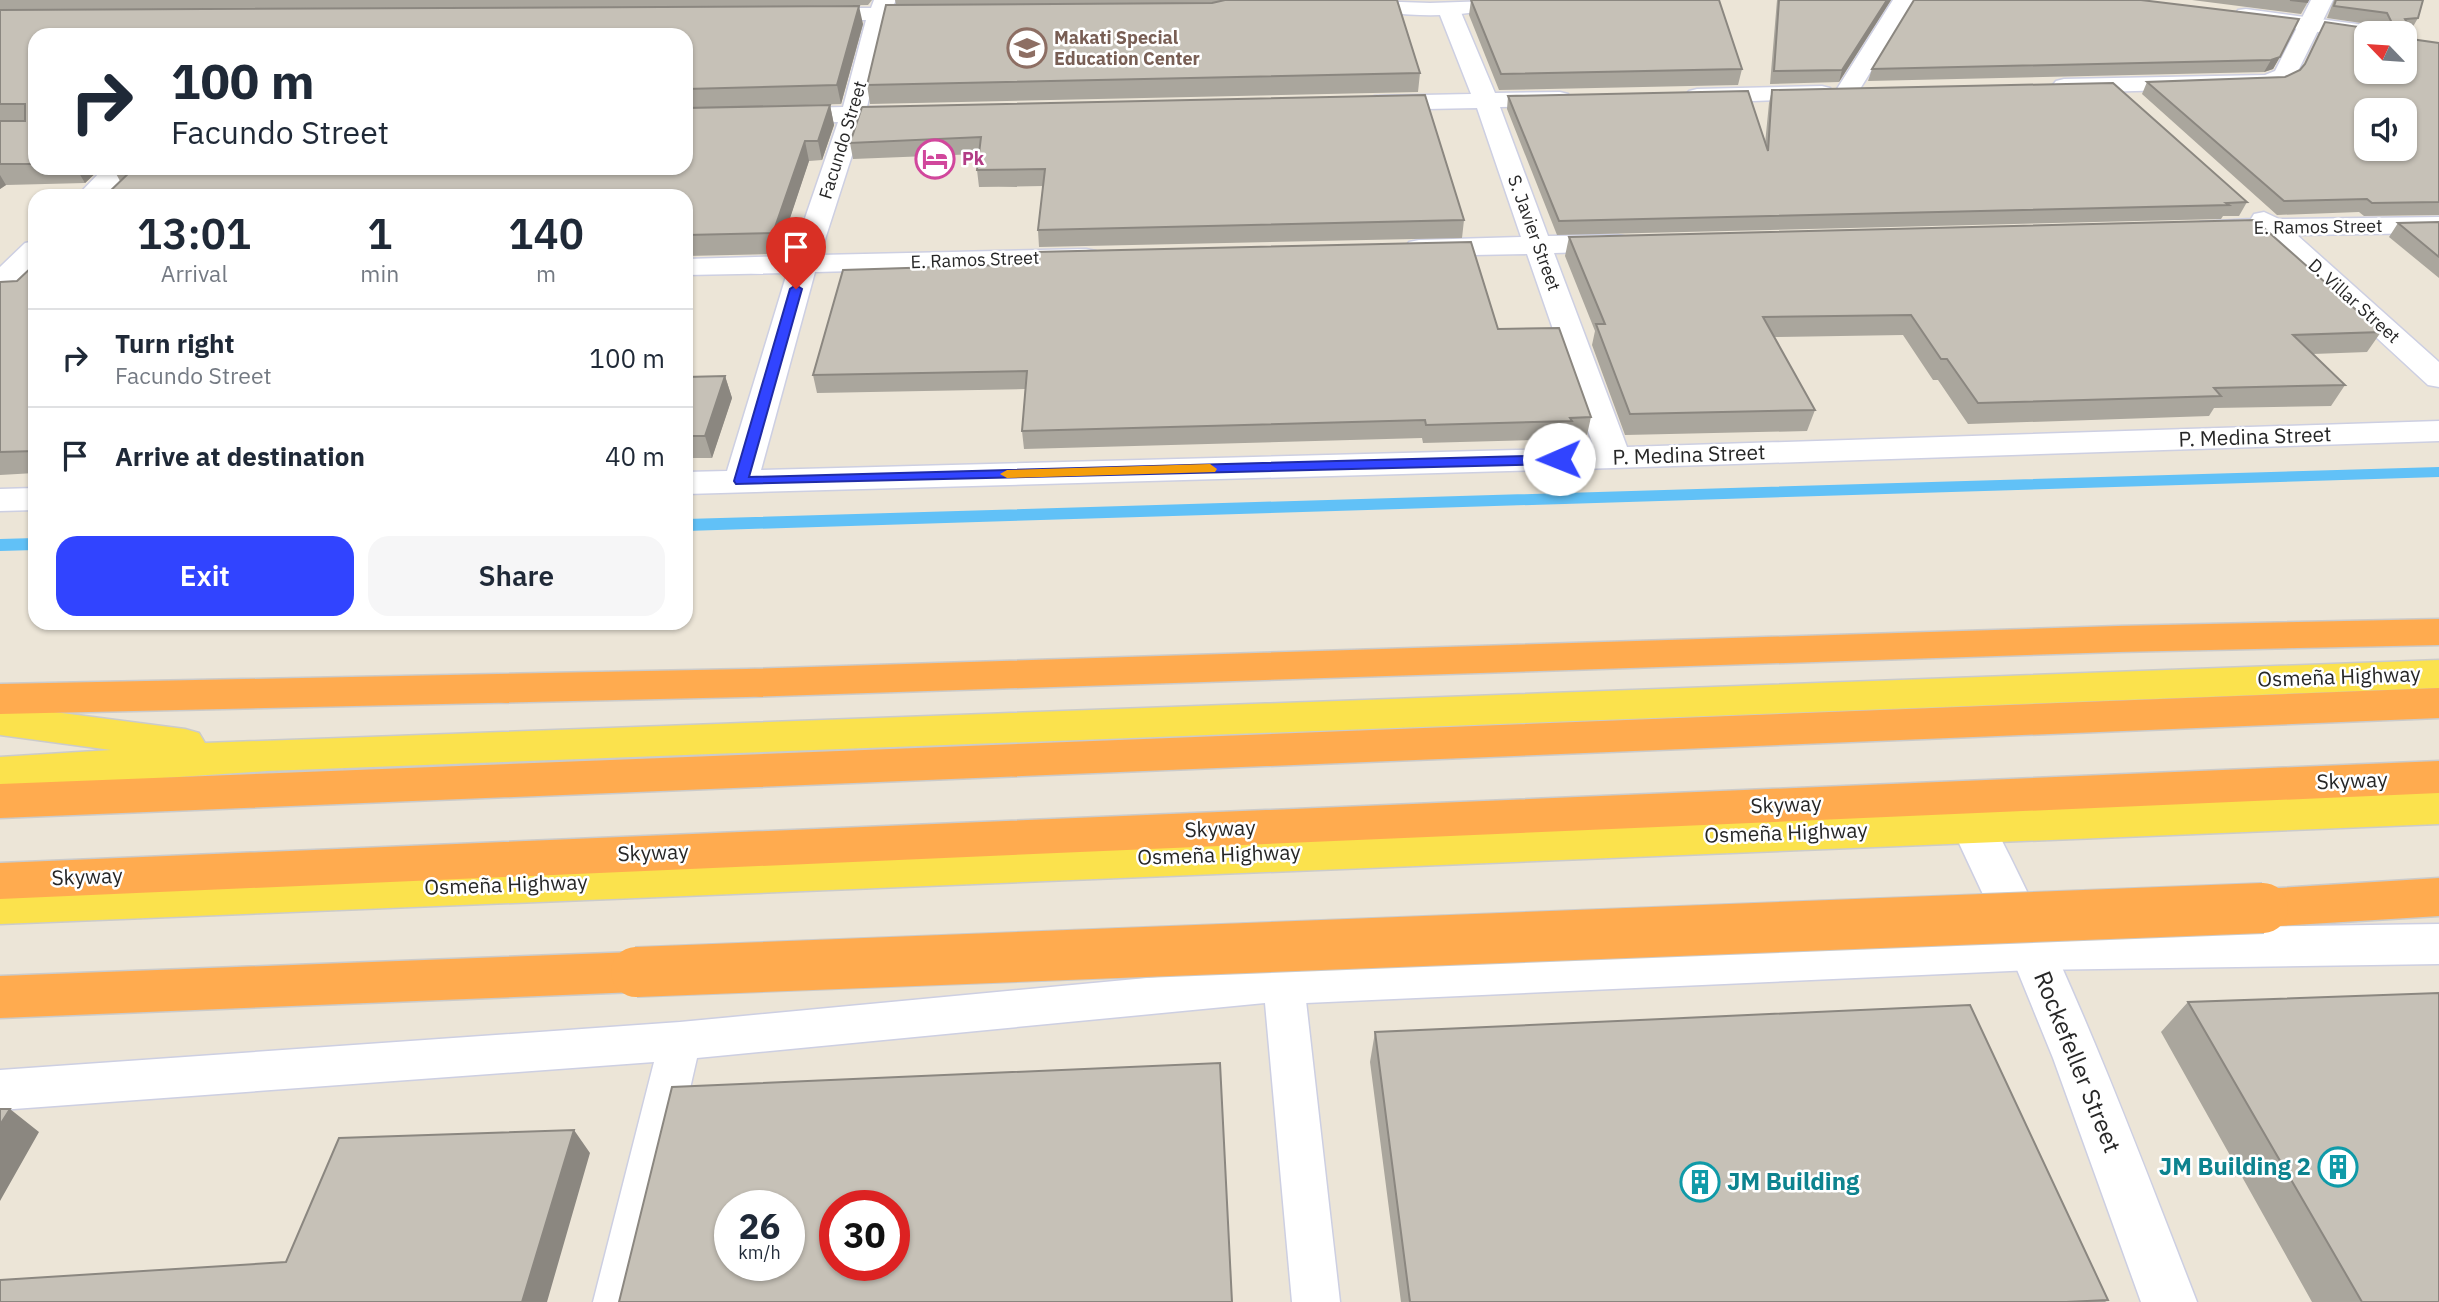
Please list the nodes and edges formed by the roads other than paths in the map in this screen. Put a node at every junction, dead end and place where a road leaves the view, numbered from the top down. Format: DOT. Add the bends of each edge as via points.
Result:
graph roads {
  1 [pos="1353,0"];
  2 [pos="1508,0"];
  3 [pos="1904,0"];
  4 [pos="2322,0"];
  5 [pos="881,7"];
  6 [pos="1449,10"];
  7 [pos="2227,12"];
  8 [pos="961,13"];
  9 [pos="780,15"];
  10 [pos="2312,23"];
  11 [pos="2354,30"];
  12 [pos="2113,85"];
  13 [pos="2043,87"];
  14 [pos="1847,92"];
  15 [pos="1875,92"];
  16 [pos="1681,96"];
  17 [pos="1583,99"];
  18 [pos="1486,101"];
  19 [pos="1348,104"];
  20 [pos="936,112"];
  21 [pos="2142,112"];
  22 [pos="853,114"];
  23 [pos="693,118"];
  24 [pos="112,175"];
  25 [pos="97,189"];
  26 [pos="2242,200"];
  27 [pos="2439,225"];
  28 [pos="2272,227"];
  29 [pos="2189,229"];
  30 [pos="1649,242"];
  31 [pos="1538,245"];
  32 [pos="1399,248"];
  33 [pos="28,256"];
  34 [pos="1108,256"];
  35 [pos="803,265"];
  36 [pos="693,267"];
  37 [pos="28,280"];
  38 [pos="1,281"];
  39 [pos="2439,378"];
  40 [pos="2439,431"];
  41 [pos="1614,458"];
  42 [pos="741,481"];
  43 [pos="693,483"];
  44 [pos="28,499"];
  45 [pos="0,500"];
  46 [pos="2439,632"];
  47 [pos="2439,674"];
  48 [pos="0,699"];
  49 [pos="2439,703"];
  50 [pos="0,720"];
  51 [pos="267,755"];
  52 [pos="0,773"];
  53 [pos="2439,777"];
  54 [pos="0,801"];
  55 [pos="2439,807"];
  56 [pos="1973,826"];
  57 [pos="0,881"];
  58 [pos="2439,897"];
  59 [pos="0,905"];
  60 [pos="2439,944"];
  61 [pos="2032,950"];
  62 [pos="1284,983"];
  63 [pos="0,997"];
  64 [pos="680,1041"];
  65 [pos="0,1090"];
  66 [pos="617,1302"];
  67 [pos="1316,1302"];
  68 [pos="2169,1302"];
  1 -- 6 [label="street" via="1414,10"];
  2 -- 6 [label="street"];
  3 -- 14 [label="street"];
  4 -- 10 [label="street"];
  5 -- 8 [label="street"];
  5 -- 9 [label="street"];
  5 -- 22 [label="street, Facundo Street"];
  6 -- 18 [label="street, S. Javier Street"];
  7 -- 10 [label="street"];
  10 -- 11 [label="street"];
  10 -- 12 [label="street" via="2279,79"];
  12 -- 13 [label="street"];
  12 -- 21 [label="street"];
  14 -- 15 [label="street"];
  14 -- 16 [label="street"];
  17 -- 18 [label="street"];
  18 -- 19 [label="street"];
  18 -- 31 [label="street, S. Javier Street"];
  20 -- 22 [label="street"];
  22 -- 23 [label="street"];
  22 -- 35 [label="street, Facundo Street"];
  24 -- 25 [label="street"];
  26 -- 28 [label="street, D. Villar Street"];
  27 -- 28 [label="street, E. Ramos Street"];
  28 -- 29 [label="street, E. Ramos Street"];
  28 -- 39 [label="street, D. Villar Street"];
  30 -- 31 [label="street"];
  31 -- 32 [label="street"];
  31 -- 41 [label="street, S. Javier Street"];
  33 -- 38 [label="street"];
  34 -- 35 [label="street, E. Ramos Street"];
  35 -- 36 [label="street, E. Ramos Street"];
  35 -- 42 [label="street, Facundo Street"];
  37 -- 38 [label="street"];
  40 -- 41 [label="street, P. Medina Street"];
  41 -- 42 [label="street, P. Medina Street"];
  42 -- 43 [label="street, P. Medina Street"];
  44 -- 45 [label="street"];
  46 -- 48 [label="highway" via="746,683"];
  47 -- 51 [label="main road, Osmeña Highway"];
  49 -- 54 [label="highway"];
  50 -- 51 [label="main road, Osmeña Highway"];
  51 -- 52 [label="main road, Osmeña Highway"];
  53 -- 57 [label="highway, Skyway"];
  55 -- 56 [label="main road, Osmeña Highway"];
  56 -- 59 [label="main road, Osmeña Highway"];
  56 -- 61 [label="street, Rockefeller Street"];
  58 -- 63 [label="highway, bridge" via="2249,909"];
  60 -- 61 [label="street"];
  61 -- 62 [label="street"];
  61 -- 68 [label="street, Rockefeller Street"];
  62 -- 64 [label="lane"];
  62 -- 67 [label="lane"];
  64 -- 65 [label="lane"];
  64 -- 66 [label="lane"];
}
